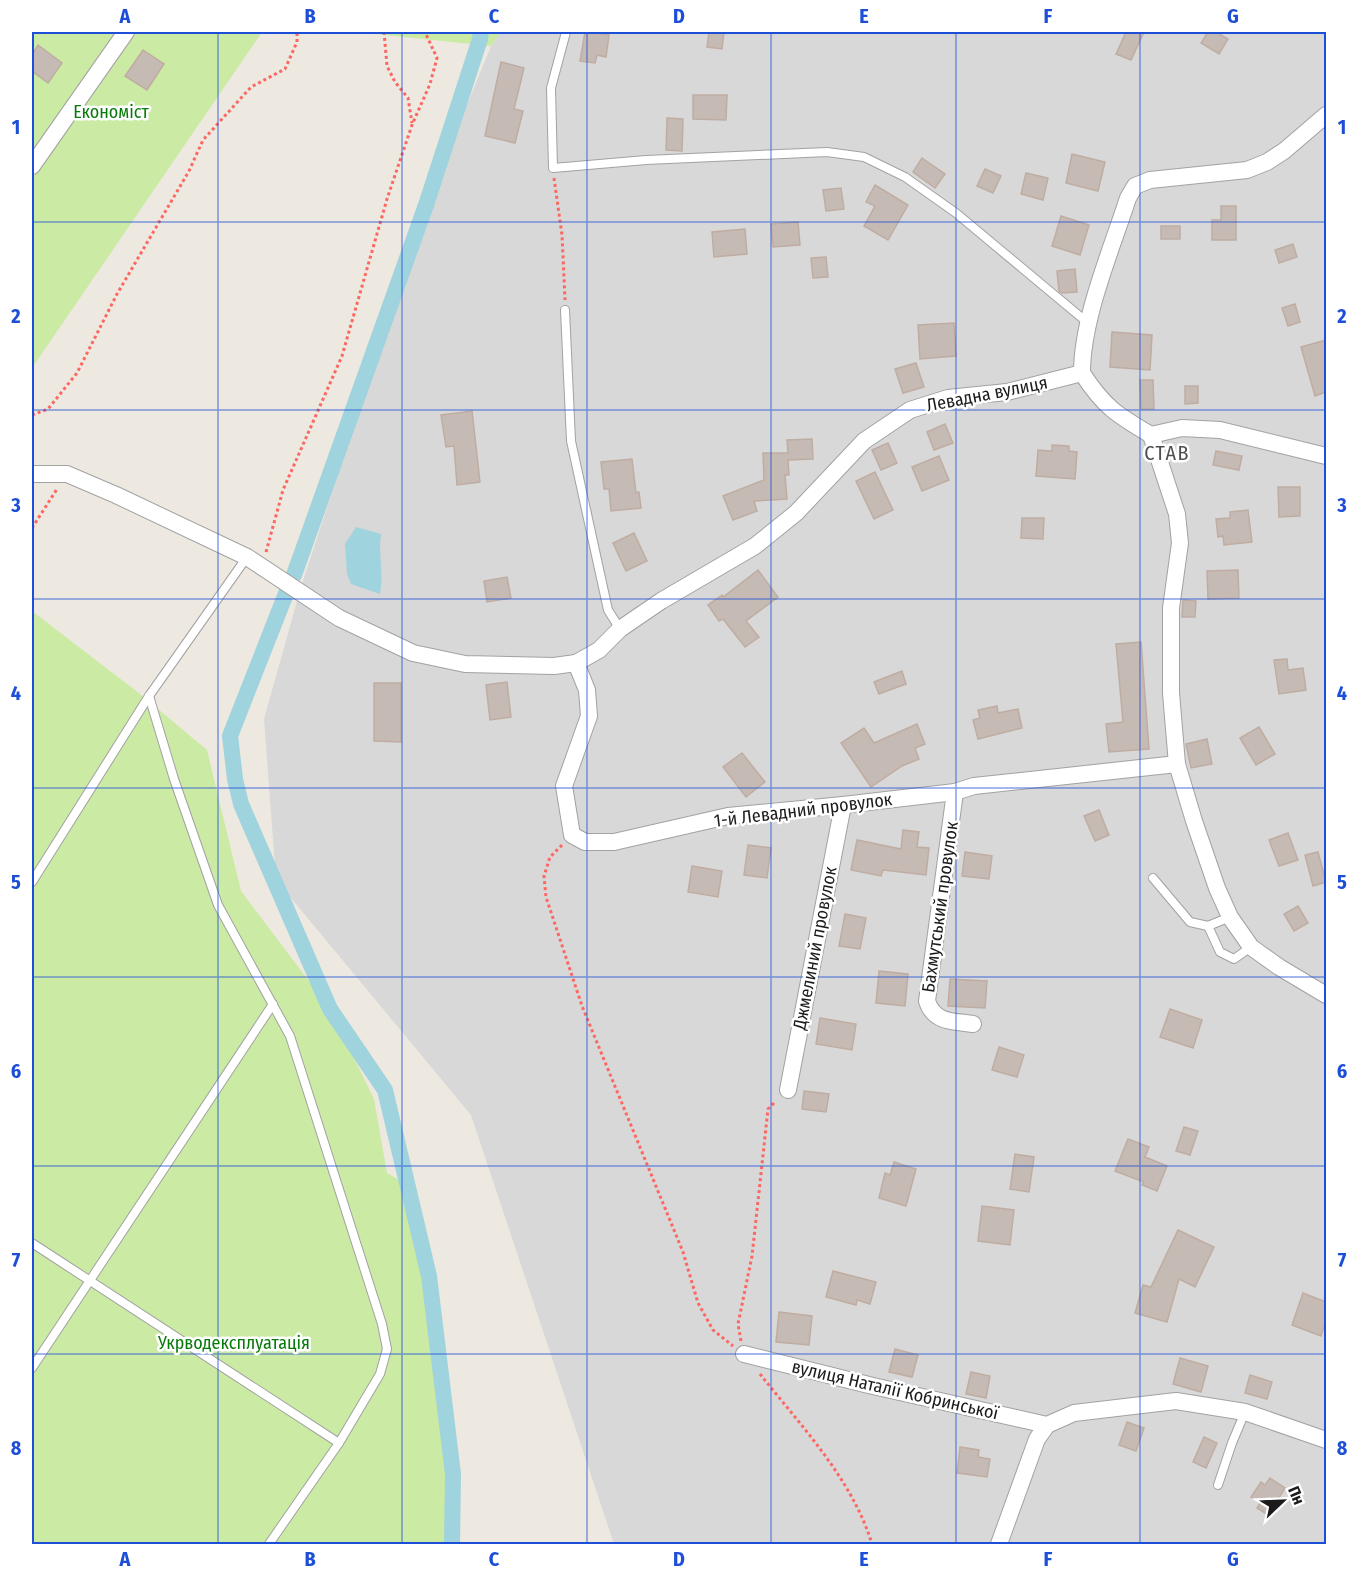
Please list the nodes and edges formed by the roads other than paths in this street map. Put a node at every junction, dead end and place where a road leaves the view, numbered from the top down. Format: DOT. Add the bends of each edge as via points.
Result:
graph roads {
  1 [pos="126,32"];
  2 [pos="566,32"];
  3 [pos="1326,115"];
  4 [pos="32,166"];
  5 [pos="565,310"];
  6 [pos="1088,323"];
  7 [pos="1082,373"];
  8 [pos="1151,435"];
  9 [pos="1326,456"];
  10 [pos="32,474"];
  11 [pos="254,561"];
  12 [pos="620,629"];
  13 [pos="576,663"];
  14 [pos="149,696"];
  15 [pos="1177,764"];
  16 [pos="955,792"];
  17 [pos="843,805"];
  18 [pos="1153,878"];
  19 [pos="32,882"];
  20 [pos="1230,917"];
  21 [pos="1208,926"];
  22 [pos="1251,947"];
  23 [pos="1326,995"];
  24 [pos="273,1004"];
  25 [pos="973,1024"];
  26 [pos="788,1090"];
  27 [pos="32,1243"];
  28 [pos="89,1280"];
  29 [pos="744,1354"];
  30 [pos="32,1368"];
  31 [pos="1245,1412"];
  32 [pos="1047,1425"];
  33 [pos="1326,1440"];
  34 [pos="339,1443"];
  35 [pos="1218,1485"];
  36 [pos="269,1545"];
  37 [pos="999,1545"];
  1 -- 4 [label="street"];
  2 -- 6 [label="lane" via="551,88 553,168 827,152 864,157 905,177 956,213"];
  3 -- 6 [label="street" via="1284,151 1247,170 1150,180 1136,186 1128,198"];
  5 -- 12 [label="lane" via="571,441 608,610"];
  6 -- 7 [label="street"];
  7 -- 8 [label="street" via="1116,414"];
  7 -- 12 [label="street, Левадна вулиця" via="1007,392 948,398 910,410 864,441 796,513 755,546"];
  8 -- 9 [label="street" via="1182,428 1220,430"];
  8 -- 15 [label="street" via="1177,514 1180,543 1171,608 1171,693"];
  10 -- 11 [label="street, Левадна вулиця" via="67,474"];
  11 -- 13 [label="street, Левадна вулиця" via="339,618 413,653 465,664"];
  11 -- 14 [label="lane"];
  12 -- 13 [label="street, Левадна вулиця" via="599,650"];
  13 -- 17 [label="street, 1-й Левадний провулок" via="586,690 589,716 564,786 572,835 585,842 614,842 728,816"];
  14 -- 19 [label="lane"];
  14 -- 24 [label="lane" via="218,905"];
  15 -- 16 [label="street, 1-й Левадний провулок" via="974,786"];
  15 -- 20 [label="street"];
  16 -- 17 [label="street, 1-й Левадний провулок"];
  16 -- 25 [label="street, Бахмутський провулок" via="927,1001 930,1012 940,1019"];
  17 -- 26 [label="street, Джмелиний провулок"];
  18 -- 21 [label="lane" via="1190,921"];
  20 -- 21 [label="lane"];
  20 -- 22 [label="street"];
  21 -- 22 [label="lane" via="1221,952 1234,959"];
  22 -- 23 [label="street"];
  24 -- 28 [label="lane"];
  24 -- 34 [label="lane" via="290,1036 387,1349 380,1374"];
  27 -- 28 [label="lane"];
  28 -- 30 [label="lane"];
  28 -- 34 [label="lane"];
  29 -- 32 [label="street, вулиця Наталії Кобринської"];
  31 -- 32 [label="street" via="1176,1401 1074,1413"];
  31 -- 33 [label="street"];
  31 -- 35 [label="lane"];
  32 -- 37 [label="street" via="1037,1439"];
  34 -- 36 [label="lane"];
}
